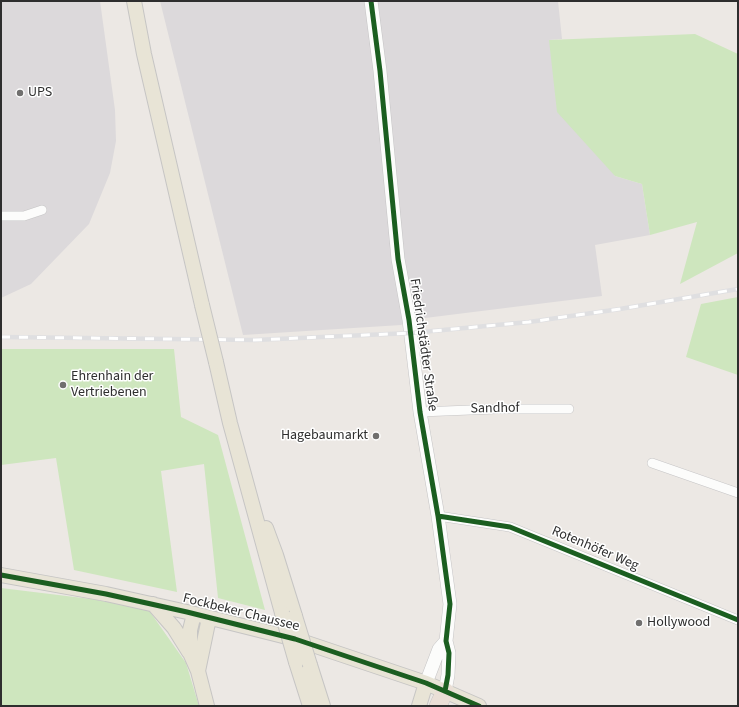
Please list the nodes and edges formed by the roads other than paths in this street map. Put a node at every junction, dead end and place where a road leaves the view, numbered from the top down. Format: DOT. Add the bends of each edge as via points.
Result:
graph roads {
  1 [pos="134,1"];
  2 [pos="371,1"];
  3 [pos="42,210"];
  4 [pos="1,216"];
  5 [pos="569,409"];
  6 [pos="420,412"];
  7 [pos="652,463"];
  8 [pos="738,493"];
  9 [pos="438,516"];
  10 [pos="1,575"];
  11 [pos="154,604"];
  12 [pos="194,614"];
  13 [pos="209,618"];
  14 [pos="738,620"];
  15 [pos="446,641"];
  16 [pos="190,653"];
  17 [pos="301,664"];
  18 [pos="198,671"];
  19 [pos="426,683"];
  20 [pos="441,698"];
  21 [pos="471,704"];
  22 [pos="207,706"];
  23 [pos="301,706"];
  24 [pos="310,706"];
  25 [pos="323,706"];
  26 [pos="419,706"];
  1 -- 17 [label="main road, bridge" via="202,305 248,490 289,615"];
  2 -- 6 [label="street, Friedrichstädter Straße" via="398,259 409,320"];
  3 -- 4 [label="street" via="24,216"];
  5 -- 6 [label="street, Sandhof"];
  6 -- 9 [label="street, Friedrichstädter Straße"];
  7 -- 8 [label="street"];
  9 -- 14 [label="street, Rotenhöfer Weg" via="510,527"];
  9 -- 15 [label="street, Friedrichstädter Straße" via="450,604"];
  10 -- 11 [label="main road, Fockbeker Chaussee"];
  11 -- 12 [label="main road, Fockbeker Chaussee"];
  11 -- 16 [label="main road"];
  12 -- 13 [label="main road, Fockbeker Chaussee"];
  12 -- 16 [label="main road" via="190,630"];
  13 -- 18 [label="main road"];
  13 -- 19 [label="main road, Fockbeker Chaussee" via="295,639"];
  15 -- 19 [label="street, Friedrichstädter Straße" via="439,649"];
  15 -- 20 [label="street, Friedrichstädter Straße" via="449,653 448,676"];
  16 -- 18 [label="main road"];
  17 -- 23 [label="main road" via="297,693"];
  17 -- 24 [label="main road"];
  17 -- 25 [label="main road"];
  18 -- 22 [label="main road"];
  19 -- 20 [label="main road, Fockbeker Chaussee"];
  19 -- 26 [label="main road"];
  20 -- 21 [label="main road, Fockbeker Chaussee"];
}
